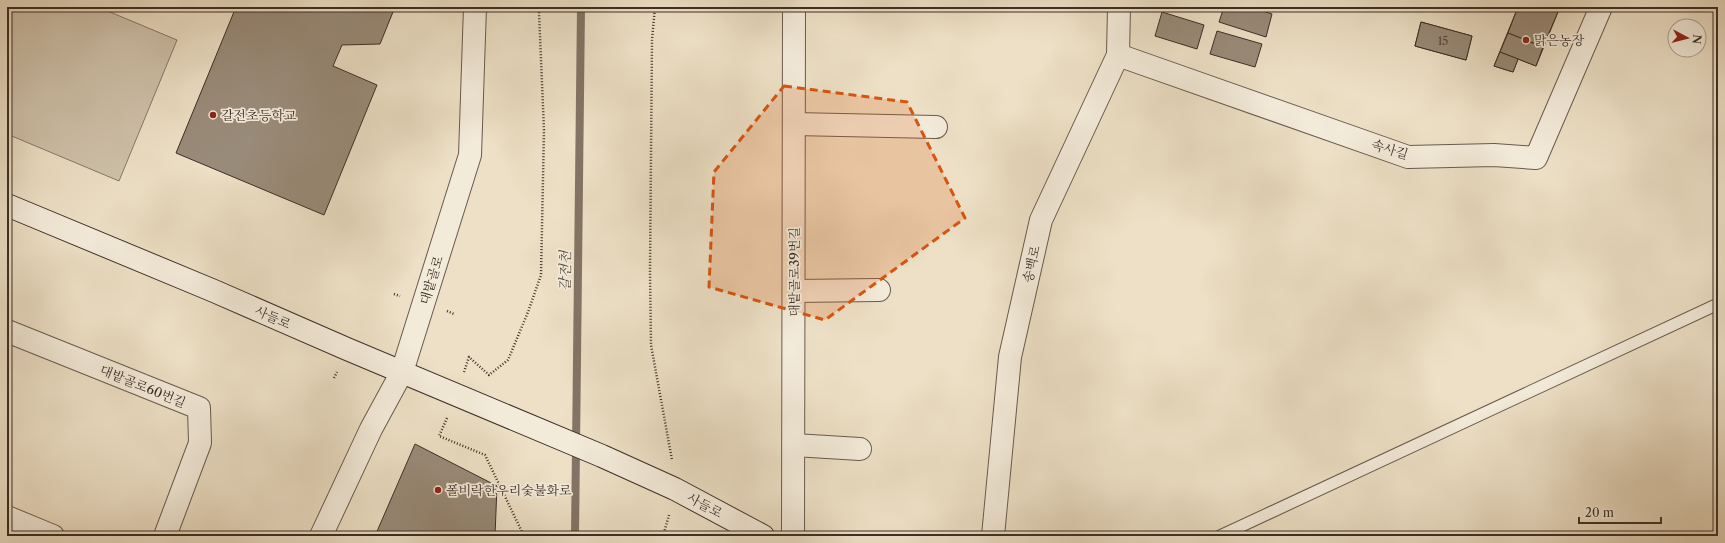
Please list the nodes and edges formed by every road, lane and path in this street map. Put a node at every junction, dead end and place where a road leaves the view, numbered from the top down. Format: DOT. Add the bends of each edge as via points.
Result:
graph roads {
  1 [pos="475,7"];
  2 [pos="537,7"];
  3 [pos="655,7"];
  4 [pos="794,7"];
  5 [pos="1119,7"];
  6 [pos="1601,7"];
  7 [pos="1118,55"];
  8 [pos="794,124"];
  9 [pos="936,127"];
  10 [pos="7,205"];
  11 [pos="879,290"];
  12 [pos="794,291"];
  13 [pos="1718,304"];
  14 [pos="7,331"];
  15 [pos="469,358"];
  16 [pos="402,372"];
  17 [pos="444,426"];
  18 [pos="794,445"];
  19 [pos="860,449"];
  20 [pos="668,486"];
  21 [pos="7,517"];
  22 [pos="53,536"];
  23 [pos="166,536"];
  24 [pos="321,536"];
  25 [pos="524,536"];
  26 [pos="763,536"];
  27 [pos="793,536"];
  28 [pos="993,536"];
  29 [pos="1220,536"];
  1 -- 16 [label="street, 대밭골로" via="470,155"];
  2 -- 15 [label="path" via="544,130 541,275 508,360 489,375"];
  3 -- 20 [label="path" via="652,79 651,345 672,460"];
  4 -- 8 [label="street, 대밭골로39번길"];
  5 -- 7 [label="street, 송백로"];
  6 -- 7 [label="street, 속사길" via="1536,158 1494,155 1408,157"];
  7 -- 28 [label="street, 송백로" via="1041,220 1010,357"];
  8 -- 9 [label="street"];
  8 -- 12 [label="street, 대밭골로39번길"];
  10 -- 16 [label="street, 사들로"];
  11 -- 12 [label="street"];
  12 -- 18 [label="street, 대밭골로39번길"];
  13 -- 29 [label="lane"];
  14 -- 23 [label="street, 대밭골로60번길" via="199,408 200,444"];
  16 -- 20 [label="street, 사들로"];
  16 -- 24 [label="street, 대밭골로" via="371,429"];
  17 -- 25 [label="path" via="439,436 485,455"];
  18 -- 19 [label="street"];
  18 -- 27 [label="street, 대밭골로39번길"];
  20 -- 26 [label="street, 사들로"];
  21 -- 22 [label="street"];
}
